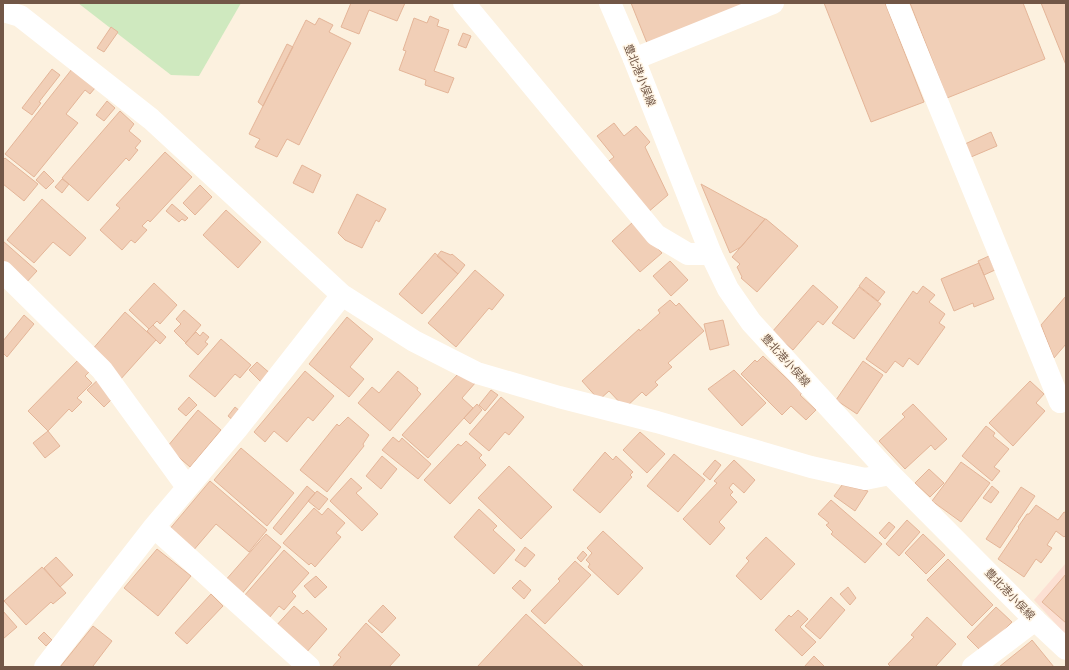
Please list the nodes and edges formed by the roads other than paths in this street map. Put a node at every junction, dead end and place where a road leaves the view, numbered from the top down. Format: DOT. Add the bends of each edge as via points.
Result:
graph roads {
  1 [pos="464,3"];
  2 [pos="610,3"];
  3 [pos="773,3"];
  4 [pos="897,3"];
  5 [pos="16,10"];
  6 [pos="634,59"];
  7 [pos="711,254"];
  8 [pos="3,272"];
  9 [pos="342,295"];
  10 [pos="1060,402"];
  11 [pos="890,474"];
  12 [pos="187,487"];
  13 [pos="154,527"];
  14 [pos="1035,620"];
  15 [pos="1066,649"];
  16 [pos="45,667"];
  17 [pos="309,667"];
  18 [pos="972,667"];
  1 -- 7 [label="street" via="656,235 688,254"];
  2 -- 6 [label="street, 豊北港小俣線"];
  3 -- 6 [label="street"];
  4 -- 10 [label="street"];
  5 -- 9 [label="street" via="151,119"];
  6 -- 7 [label="street, 豊北港小俣線"];
  7 -- 11 [label="street, 豊北港小俣線" via="728,289 751,322"];
  8 -- 12 [label="street" via="102,370"];
  9 -- 11 [label="street" via="414,341 477,373 810,467 865,479"];
  9 -- 12 [label="street" via="237,429"];
  11 -- 14 [label="street, 豊北港小俣線"];
  12 -- 13 [label="street"];
  13 -- 16 [label="street"];
  13 -- 17 [label="street"];
  14 -- 15 [label="street, 豊北港小俣線"];
  14 -- 18 [label="street"];
}
